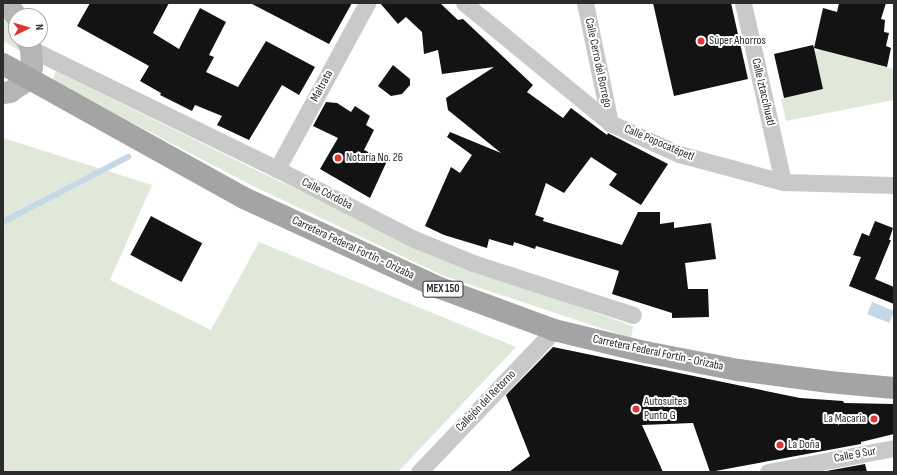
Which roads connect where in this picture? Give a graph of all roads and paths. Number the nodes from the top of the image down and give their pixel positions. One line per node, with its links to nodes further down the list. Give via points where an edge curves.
1 (367, 3): 11 (street, Maltrata)
2 (464, 3): 10 (street, Calle Popocatépetl)
3 (585, 3): 10 (street, Calle Cerro del Borrego)
4 (743, 3): 12 (street, Calle Iztaccíhuatl)
5 (29, 48): 8 (main road, via 32,67)
6 (35, 48): 11 (street, Calle Córdoba)
7 (3, 64): 8 (main road, Carretera Federal Fortín - Orizaba / MEX 150)
8 (29, 79): 9 (main road); 15 (main road, Carretera Federal Fortín - Orizaba / MEX 150, via 244,198 440,288)
9 (3, 94)
10 (610, 123): 12 (street, Calle Popocatépetl, via 679,154)
11 (277, 169): 14 (street, Calle Córdoba, via 414,239 453,255)
12 (782, 182): 13 (street, Calle Popocatépetl)
13 (894, 185)
14 (633, 315)
15 (554, 330): 16 (main road, Carretera Federal Fortín - Orizaba / MEX 150, via 645,352 738,370); 18 (street, Callejón del Retorno)
16 (894, 388)
17 (894, 448): 19 (street, Calle 9 Sur)
18 (418, 472)
19 (768, 472)

